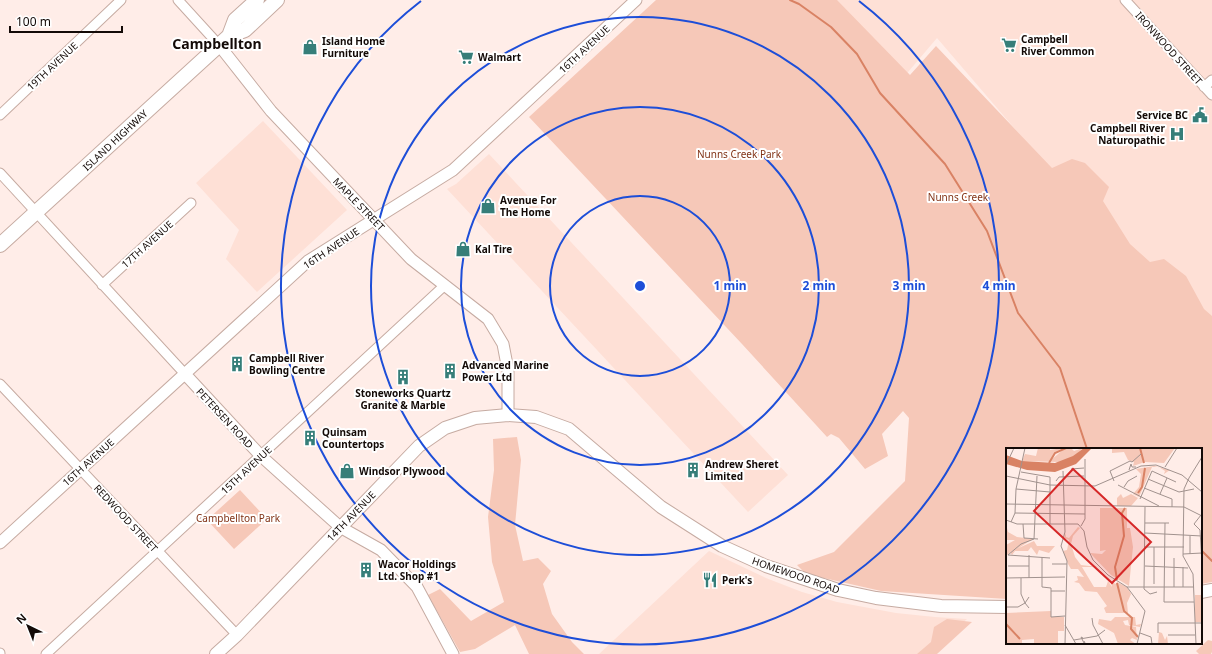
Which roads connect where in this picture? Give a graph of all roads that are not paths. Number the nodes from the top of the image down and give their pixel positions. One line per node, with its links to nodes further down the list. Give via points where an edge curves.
1 (121, 0): 11 (street, 19TH AVENUE)
2 (178, 0): 7 (street, MAPLE STREET)
3 (257, 0): 7 (main road, ISLAND HIGHWAY, via 235,20)
4 (277, 0): 7 (main road, ISLAND HIGHWAY, via 245,30)
5 (636, 0): 15 (street, 16TH AVENUE, via 453,170)
6 (1125, 0): 9 (street, IRONWOOD STREET)
7 (224, 40): 14 (main road, ISLAND HIGHWAY); 15 (street, MAPLE STREET, via 272,111)
8 (1212, 80): 9 (street)
9 (1204, 87): 10 (street, IRONWOOD STREET)
10 (1212, 95)
11 (0, 115)
12 (0, 172): 14 (street, PETERSEN ROAD)
13 (191, 203): 17 (street, 17TH AVENUE)
14 (36, 213): 16 (main road, ISLAND HIGHWAY); 17 (street, PETERSEN ROAD)
15 (374, 220): 18 (street, MAPLE STREET, via 411,259); 19 (street, 16TH AVENUE, via 308,261)
16 (0, 245)
17 (102, 285): 19 (street, PETERSEN ROAD)
18 (445, 285): 21 (street, MAPLE STREET, via 488,319 503,344 508,370); 22 (street, 15TH AVENUE)
19 (185, 374): 22 (street, PETERSEN ROAD); 23 (street, 16TH AVENUE)
20 (0, 384): 23 (street, REDWOOD STREET)
21 (508, 415): 24 (main road, 14TH AVENUE, via 472,419 445,428 419,446); 29 (main road, HOMEWOOD ROAD, via 536,417 570,429 661,507 722,546 766,566 838,590 876,598 941,606)
22 (261, 456): 24 (street, PETERSEN ROAD); 26 (street, 15TH AVENUE)
23 (80, 469): 25 (street, 16TH AVENUE); 26 (street, REDWOOD STREET)
24 (340, 527): 30 (main road, 14TH AVENUE); 33 (street, PETERSEN ROAD, via 381,550 417,587)
25 (0, 543)
26 (157, 551): 30 (street, REDWOOD STREET); 31 (street, 15TH AVENUE)
27 (1212, 590): 28 (main road)
28 (1202, 592)
29 (1006, 607)
30 (237, 635): 32 (main road, 14TH AVENUE)
31 (46, 654)
32 (216, 654)
33 (453, 654)

